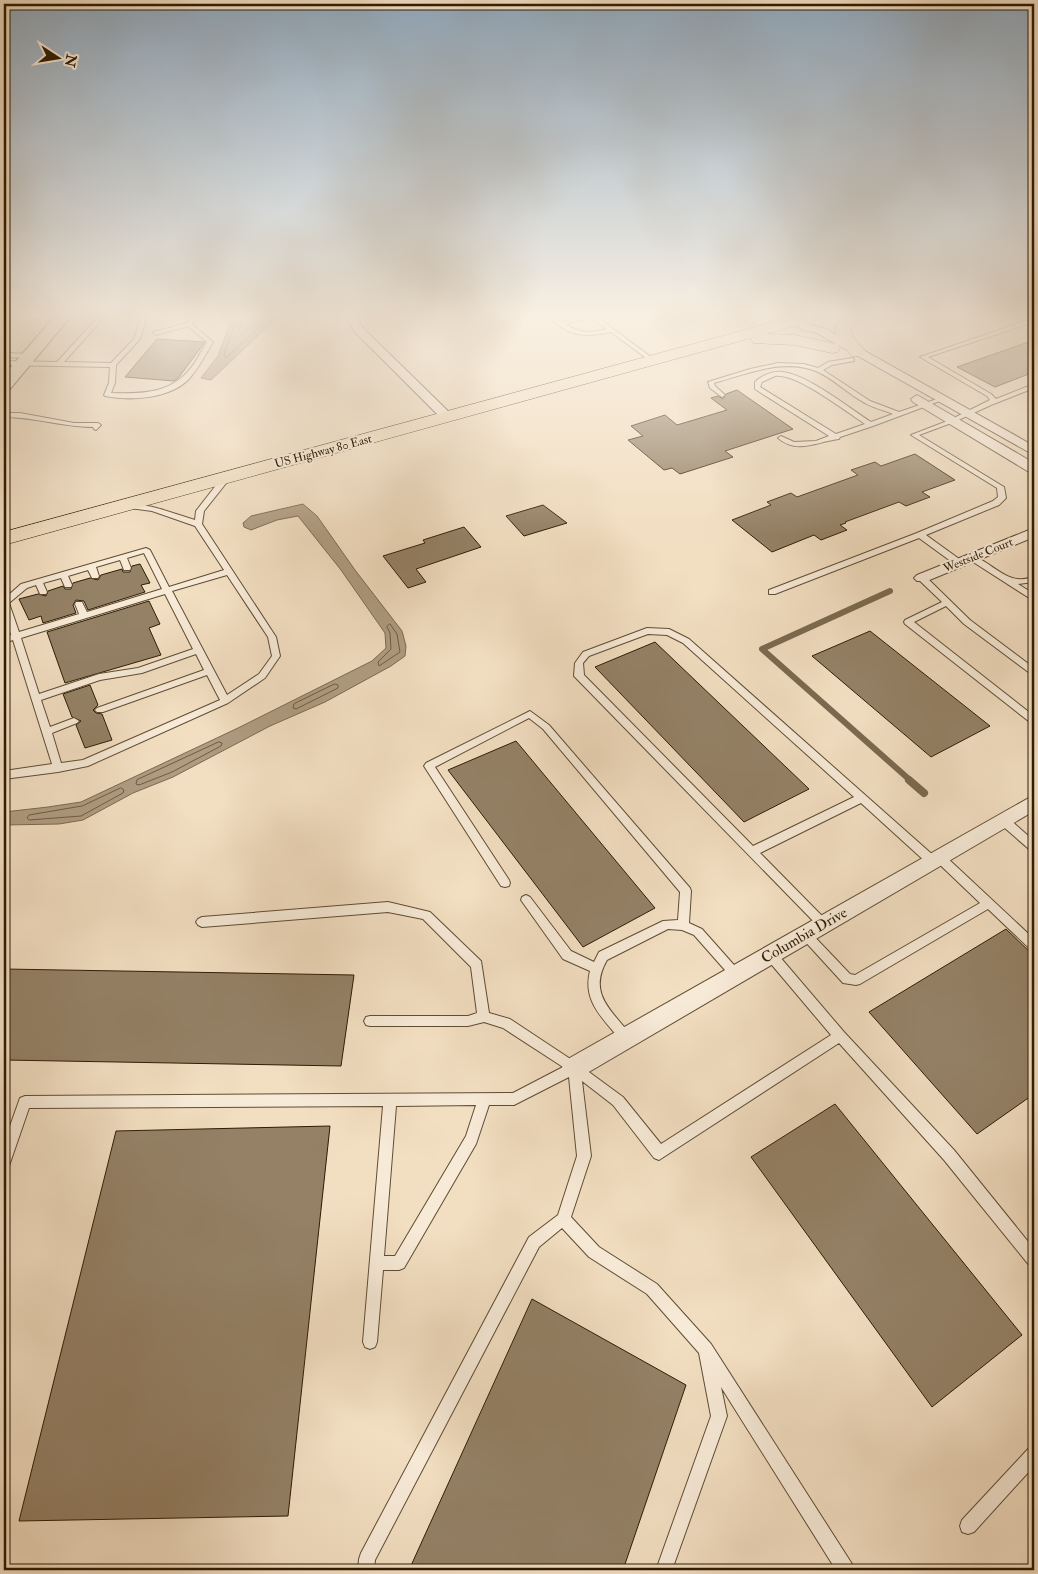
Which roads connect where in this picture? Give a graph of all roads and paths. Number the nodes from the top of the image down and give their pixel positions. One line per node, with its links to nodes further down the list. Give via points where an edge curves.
1 (110, 388): 2 (lane, via 107,395 140,396)
2 (170, 388)
3 (419, 388): 20 (street)
4 (548, 388): 20 (main road, US Highway 80 East)
5 (714, 388): 13 (lane)
6 (758, 388): 25 (lane)
7 (812, 388): 22 (lane)
8 (847, 388): 17 (lane, via 868,402)
9 (903, 388): 16 (street)
10 (921, 388): 14 (street)
11 (978, 388): 15 (lane, via 989,395 994,401)
12 (1028, 388): 15 (lane)
13 (722, 395)
14 (942, 399): 16 (lane); 18 (street)
15 (992, 403): 18 (lane)
16 (926, 404): 17 (lane); 21 (street)
17 (897, 413): 22 (lane)
18 (968, 414): 21 (lane); 26 (street)
19 (4, 415): 23 (lane, via 20,414 74,425 98,425)
20 (447, 416): 28 (main road, US Highway 80 East)
21 (952, 421): 27 (street); 34 (lane, via 914,435 1000,488 1002,498)
22 (871, 425): 25 (lane)
23 (96, 428)
24 (781, 438): 25 (lane, via 802,445)
25 (836, 438)
26 (1034, 451)
27 (1034, 469)
28 (227, 477): 29 (main road, US Highway 80 East); 31 (lane, via 200,511)
29 (130, 506): 30 (main road); 31 (lane, via 153,509); 32 (main road, US Highway 80 East)
30 (4, 520)
31 (198, 524): 41 (lane)
32 (40, 529): 35 (main road, US Highway 80 East); 36 (main road)
33 (1034, 532): 38 (street, Westside Court)
34 (920, 535): 38 (lane); 51 (lane)
35 (4, 539)
36 (4, 548)
37 (123, 557): 39 (lane); 40 (lane); 49 (lane, via 146,550)
38 (966, 560): 44 (street, Westside Court); 45 (lane)
39 (91, 566): 42 (lane); 43 (lane)
40 (127, 568)
41 (230, 571): 49 (lane); 64 (lane, via 272,637 276,656 262,676)
42 (64, 574): 47 (lane); 48 (lane)
43 (96, 576)
44 (922, 578): 53 (lane)
45 (1003, 578): 46 (lane, via 1018,582); 52 (lane)
46 (1034, 579)
47 (39, 582): 50 (lane); 58 (lane, via 24,586 4,602)
48 (68, 584)
49 (167, 589): 56 (lane, via 108,604); 60 (lane)
50 (43, 592)
51 (772, 592)
52 (1034, 598)
53 (948, 602): 62 (lane, via 967,622); 67 (lane, via 908,622)
54 (79, 604): 56 (lane)
55 (52, 613): 57 (lane)
56 (84, 615): 57 (lane)
57 (56, 624): 58 (lane)
58 (16, 636): 59 (lane); 63 (lane)
59 (4, 640)
60 (198, 650): 61 (lane); 63 (lane, via 139,671 100,676)
61 (210, 671): 64 (lane); 65 (lane)
62 (1034, 672)
63 (36, 698): 68 (lane)
64 (225, 701): 69 (lane, via 85,763)
65 (100, 710)
66 (74, 721): 68 (lane)
67 (1034, 721)
68 (46, 732): 69 (lane)
69 (58, 768): 70 (lane)
70 (4, 775)
71 (862, 798): 75 (lane); 75 (lane, via 686,641 669,632 647,631 586,654 579,663 579,676); 76 (lane)
72 (1034, 802): 73 (street, Columbia Drive)
73 (1003, 820): 74 (lane); 76 (street, Columbia Drive)
74 (1034, 847)
75 (752, 852): 82 (lane)
76 (935, 859): 79 (lane); 82 (street, Columbia Drive)
77 (505, 883): 81 (lane, via 429,766 530,714 546,727 686,891)
78 (526, 900): 85 (lane, via 567,955)
79 (988, 903): 82 (lane, via 856,980 847,979); 83 (lane)
80 (202, 922): 87 (lane, via 388,907 426,915 477,965)
81 (683, 925): 85 (lane, via 667,924 603,956); 86 (lane, via 698,932)
82 (814, 929): 84 (street, Columbia Drive)
83 (1034, 946)
84 (770, 954): 86 (street, Columbia Drive); 89 (lane)
85 (596, 968): 90 (lane, via 592,980 596,1002)
86 (736, 974): 90 (street, Columbia Drive)
87 (484, 1017): 88 (lane, via 468,1021); 91 (lane, via 506,1023)
88 (370, 1021)
89 (840, 1036): 91 (lane, via 660,1152 618,1101); 96 (lane, via 949,1155)
90 (626, 1038): 91 (street, Columbia Drive)
91 (574, 1068): 93 (lane, via 514,1099); 95 (lane, via 584,1156)
92 (390, 1099): 93 (lane); 94 (lane, via 25,1102); 97 (lane)
93 (485, 1099): 97 (lane, via 471,1139 399,1263)
94 (4, 1162)
95 (564, 1219): 99 (lane, via 594,1252 652,1289); 102 (lane, via 534,1242 367,1559)
96 (1034, 1260)
97 (376, 1263): 98 (lane)
98 (370, 1342)
99 (706, 1349): 103 (lane, via 719,1416); 104 (lane)
100 (1034, 1455): 101 (lane)
101 (968, 1526)
102 (366, 1570)
103 (664, 1570)
104 (846, 1570)

